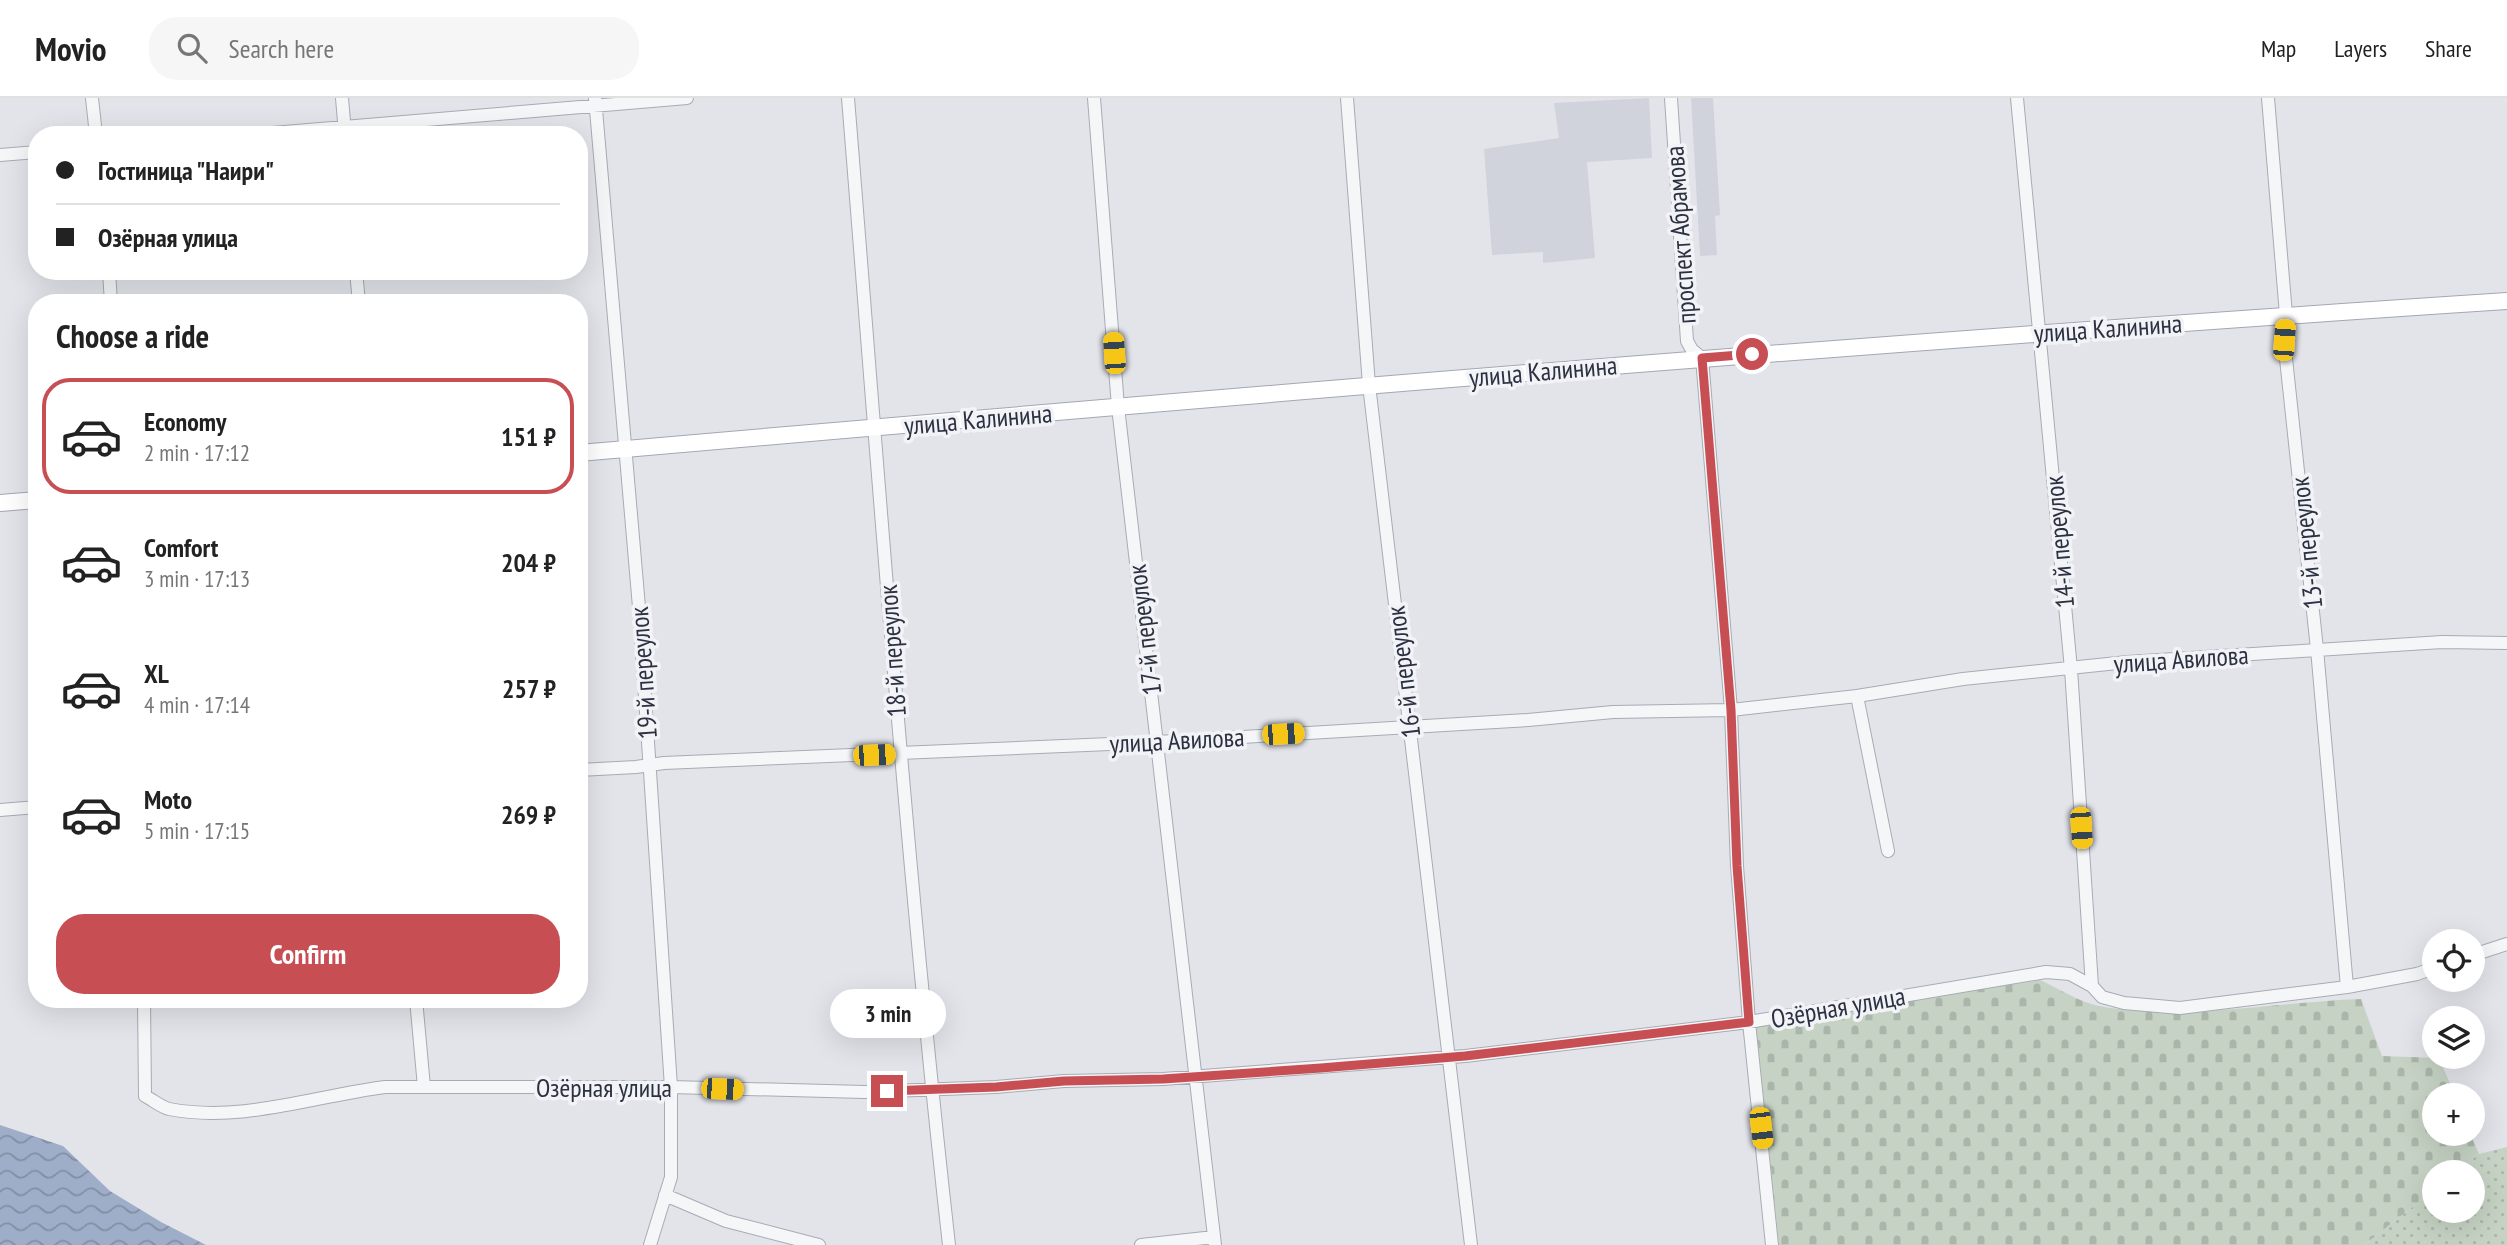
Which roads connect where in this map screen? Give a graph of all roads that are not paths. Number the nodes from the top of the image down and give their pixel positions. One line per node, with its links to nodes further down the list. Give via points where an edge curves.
1 (92, 98): 11 (street)
2 (342, 98): 12 (street)
3 (687, 98): 10 (street)
4 (848, 98): 22 (street, 18-й переулок)
5 (1094, 98): 21 (street, 17-й переулок)
6 (1347, 98): 20 (street, 16-й переулок)
7 (1671, 98): 19 (street, проспект Абрамова, via 1687,341)
8 (2017, 98): 18 (street, 14-й переулок)
9 (2268, 98): 17 (street, 13-й переулок)
10 (596, 102): 13 (street); 23 (street, 19-й переулок)
11 (95, 126)
12 (345, 126)
13 (388, 126)
14 (28, 153): 15 (street)
15 (0, 155)
16 (2507, 301): 17 (main road, улица Калинина)
17 (2286, 315): 18 (main road, улица Калинина); 28 (street, 13-й переулок, via 2284,340)
18 (2039, 333): 19 (main road, улица Калинина); 29 (street, 14-й переулок)
19 (1702, 358): 20 (main road, улица Калинина); 31 (street, проспект Абрамова)
20 (1369, 385): 21 (main road, улица Калинина); 32 (street, 16-й переулок)
21 (1118, 408): 22 (main road, улица Калинина); 33 (street, 17-й переулок)
22 (875, 428): 23 (main road, улица Калинина); 34 (street, 18-й переулок)
23 (625, 449): 24 (main road, улица Калинина); 35 (street, 19-й переулок)
24 (588, 452)
25 (28, 501): 26 (main road)
26 (0, 503)
27 (2507, 643): 28 (street, улица Авилова)
28 (2318, 649): 29 (street, улица Авилова); 44 (street, 13-й переулок)
29 (2071, 669): 30 (street, улица Авилова, via 1963,678); 43 (street, 14-й переулок)
30 (1857, 696): 31 (street, улица Авилова); 39 (street)
31 (1731, 710): 32 (street, улица Авилова, via 1613,712); 47 (street, проспект Абрамова)
32 (1410, 727): 33 (street, улица Авилова); 48 (street, 16-й переулок)
33 (1157, 742): 34 (street, улица Авилова); 49 (street, 17-й переулок)
34 (900, 754): 35 (street, улица Авилова); 52 (street, 18-й переулок)
35 (649, 765): 36 (street, улица Авилова); 51 (street, 19-й переулок)
36 (588, 769)
37 (28, 808): 38 (street)
38 (0, 810)
39 (1888, 852)
40 (2507, 944): 41 (street)
41 (2485, 951)
42 (2422, 971): 44 (street, Озёрная улица)
43 (2092, 986): 44 (street, Озёрная улица, via 2102,997 2124,1003 2179,1008); 47 (street, Озёрная улица, via 2070,974 2046,972)
44 (2347, 987)
45 (144, 1008): 50 (street, Озёрная улица, via 145,1096 166,1108 261,1110 347,1092)
46 (417, 1008): 50 (street)
47 (1749, 1022): 48 (street, Озёрная улица); 60 (street, проспект Абрамова)
48 (1449, 1058): 49 (street, Озёрная улица); 59 (street, 16-й переулок)
49 (1195, 1077): 52 (street, Озёрная улица); 54 (street, 17-й переулок)
50 (424, 1087): 51 (street, Озёрная улица)
51 (671, 1087): 52 (street, Озёрная улица, via 798,1092); 53 (street, 19-й переулок, via 671,1177)
52 (931, 1089): 57 (street, 18-й переулок)
53 (665, 1195): 55 (street, 19-й переулок); 56 (street, via 726,1221)
54 (1214, 1241): 58 (street)
55 (650, 1245)
56 (819, 1245)
57 (949, 1245)
58 (1141, 1245)
59 (1471, 1245)
60 (1772, 1245)

